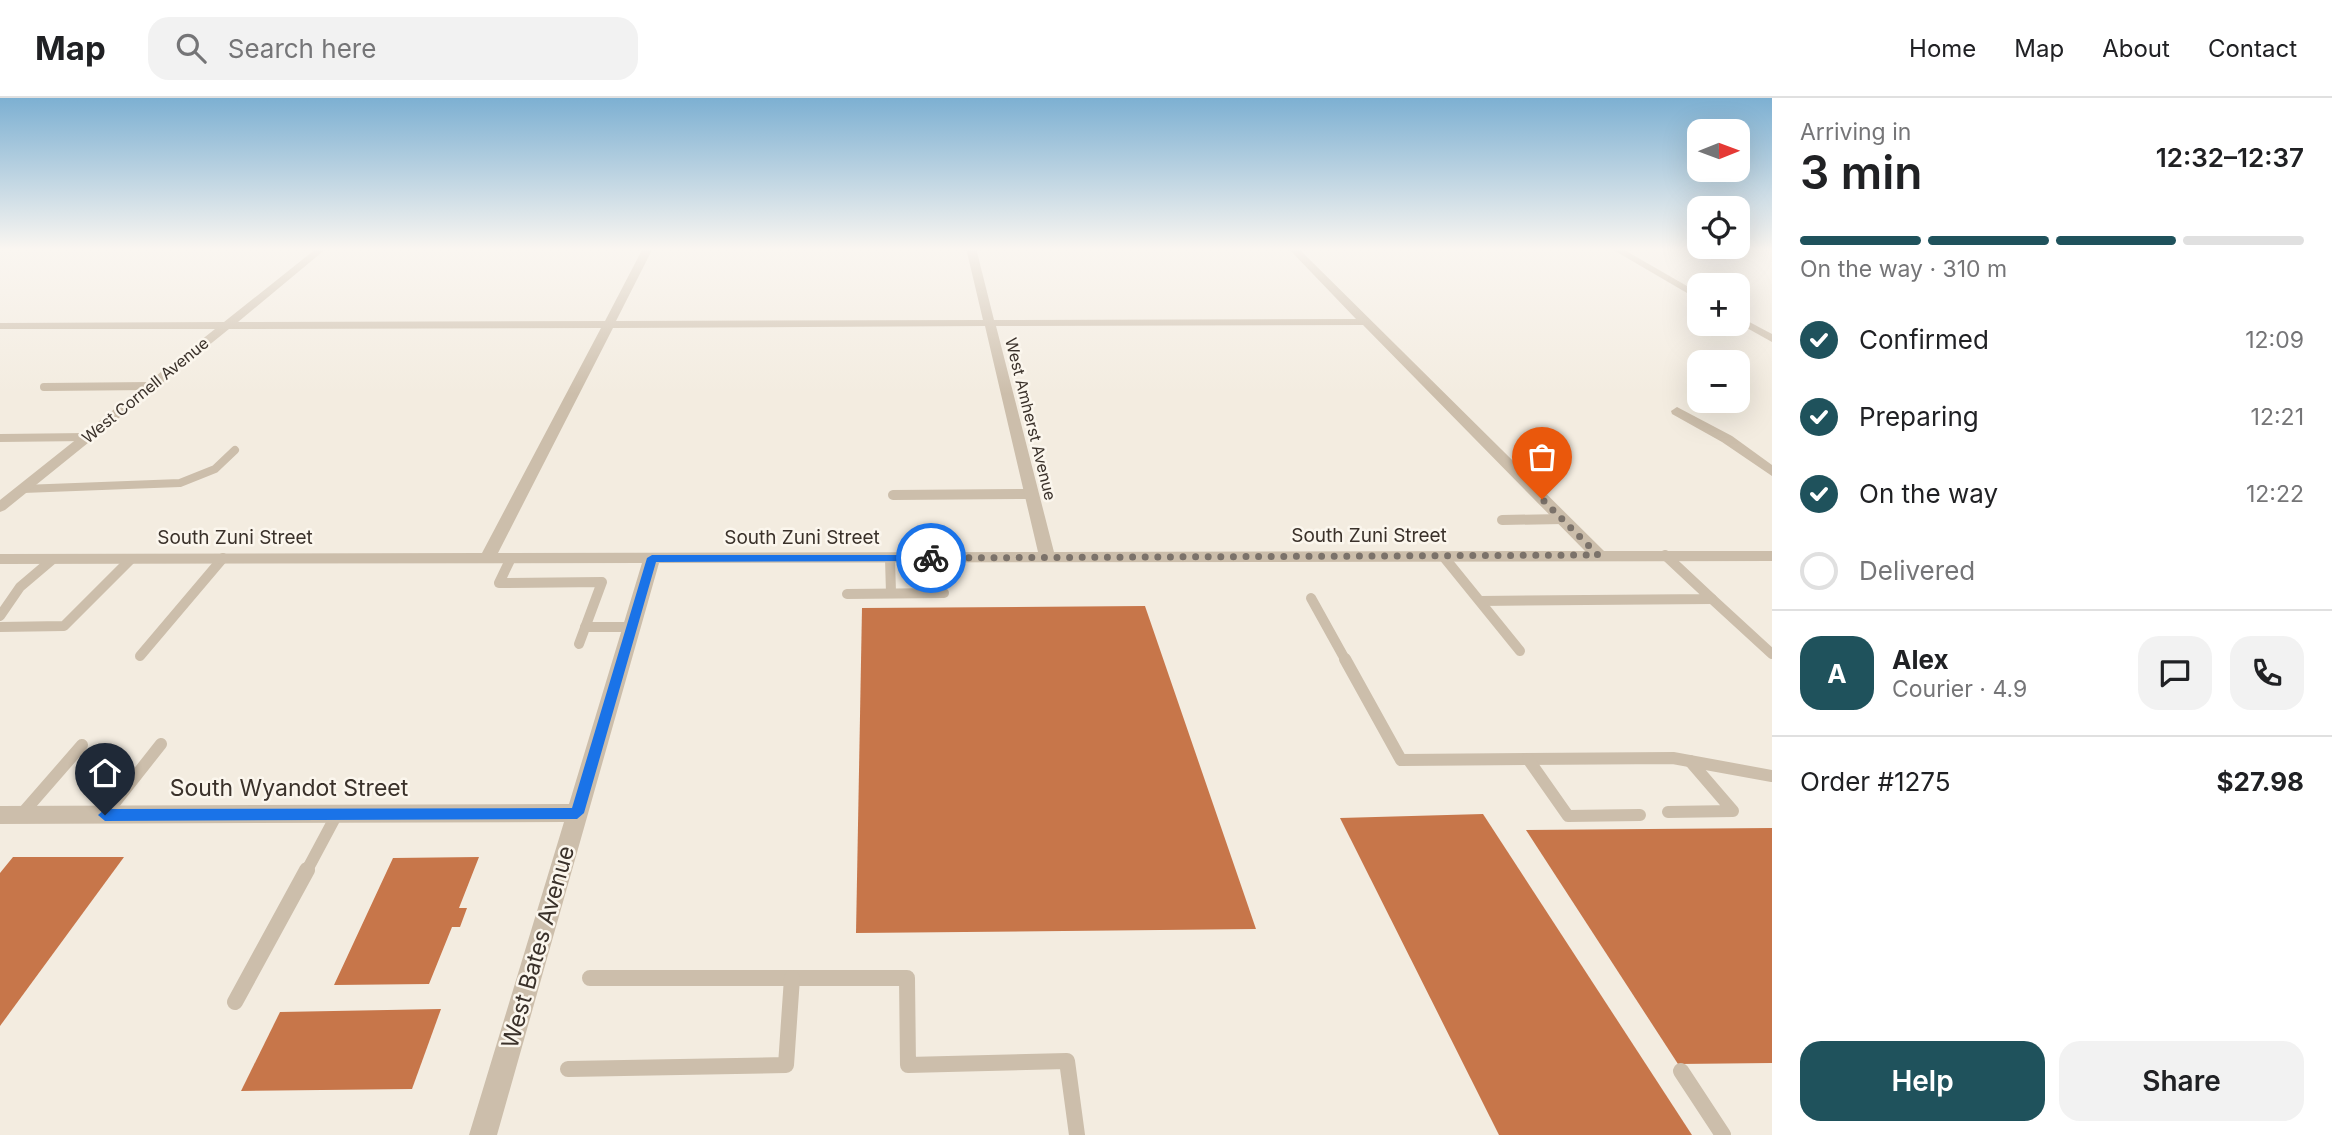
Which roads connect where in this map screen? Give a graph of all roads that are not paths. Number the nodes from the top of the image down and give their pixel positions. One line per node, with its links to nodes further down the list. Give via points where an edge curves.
1 (262, 296): 9 (street, West Cornell Avenue)
2 (624, 296): 7 (street)
3 (983, 296): 6 (street, West Amherst Avenue)
4 (1340, 296): 5 (street)
5 (1365, 322): 6 (street); 23 (street)
6 (990, 323): 7 (street); 20 (street, West Amherst Avenue)
7 (611, 324): 9 (street); 31 (street)
8 (0, 326): 9 (street)
9 (225, 326): 12 (street, West Cornell Avenue)
10 (1750, 326): 11 (street)
11 (1772, 339)
12 (150, 386): 13 (lane); 15 (street, West Cornell Avenue)
13 (44, 387)
14 (1677, 411): 18 (street)
15 (86, 437): 16 (lane); 19 (street, West Cornell Avenue)
16 (0, 438)
17 (235, 450): 19 (lane, via 200,477 180,483)
18 (1772, 472)
19 (23, 489): 22 (street, West Cornell Avenue)
20 (1031, 494): 21 (lane); 29 (street, West Amherst Avenue)
21 (893, 495)
22 (0, 507)
23 (1562, 519): 24 (lane); 25 (street)
24 (1502, 520)
25 (1598, 555): 26 (street, South Zuni Street); 27 (street, South Zuni Street)
26 (1665, 555): 28 (street, South Zuni Street); 42 (lane)
27 (1443, 556): 29 (street, South Zuni Street); 43 (lane)
28 (1772, 556)
29 (1046, 557): 34 (street, South Zuni Street)
30 (223, 558): 31 (street, South Zuni Street); 37 (street, South Zuni Street); 51 (lane)
31 (488, 558): 32 (street, South Zuni Street)
32 (511, 558): 33 (street, South Zuni Street); 46 (lane, via 499,583 602,582)
33 (652, 558): 34 (street, South Zuni Street); 47 (street, West Bates Avenue)
34 (890, 558): 38 (lane)
35 (0, 559): 36 (street, South Zuni Street)
36 (52, 559): 37 (street, South Zuni Street); 44 (lane, via 20,587)
37 (131, 559): 45 (lane, via 64,626)
38 (891, 593): 39 (lane); 40 (lane)
39 (944, 593)
40 (847, 594)
41 (1311, 598): 54 (lane, via 1401,760)
42 (1712, 599): 43 (lane); 50 (lane)
43 (1480, 601): 49 (lane)
44 (0, 616)
45 (0, 627)
46 (585, 627): 47 (lane); 48 (lane)
47 (632, 627): 58 (street, West Bates Avenue)
48 (579, 644)
49 (1520, 651)
50 (1772, 654)
51 (140, 656)
52 (161, 744): 60 (lane)
53 (82, 745): 62 (lane)
54 (1528, 759): 55 (lane); 61 (lane, via 1568,816)
55 (1690, 761): 56 (lane); 57 (lane, via 1733,811)
56 (1772, 776)
57 (1668, 812)
58 (577, 813): 59 (street, South Wyandot Street); 68 (street, West Bates Avenue)
59 (337, 814): 60 (street, South Wyandot Street); 65 (lane)
60 (105, 815): 62 (street, South Wyandot Street)
61 (1640, 815)
62 (8, 818)
63 (590, 978): 64 (lane)
64 (792, 978): 66 (lane, via 786,1065); 69 (lane, via 907,978 908,1065 1067,1061)
65 (234, 1002)
66 (568, 1069)
67 (1681, 1071): 70 (lane)
68 (483, 1135)
69 (1077, 1135)
70 (1723, 1135)

